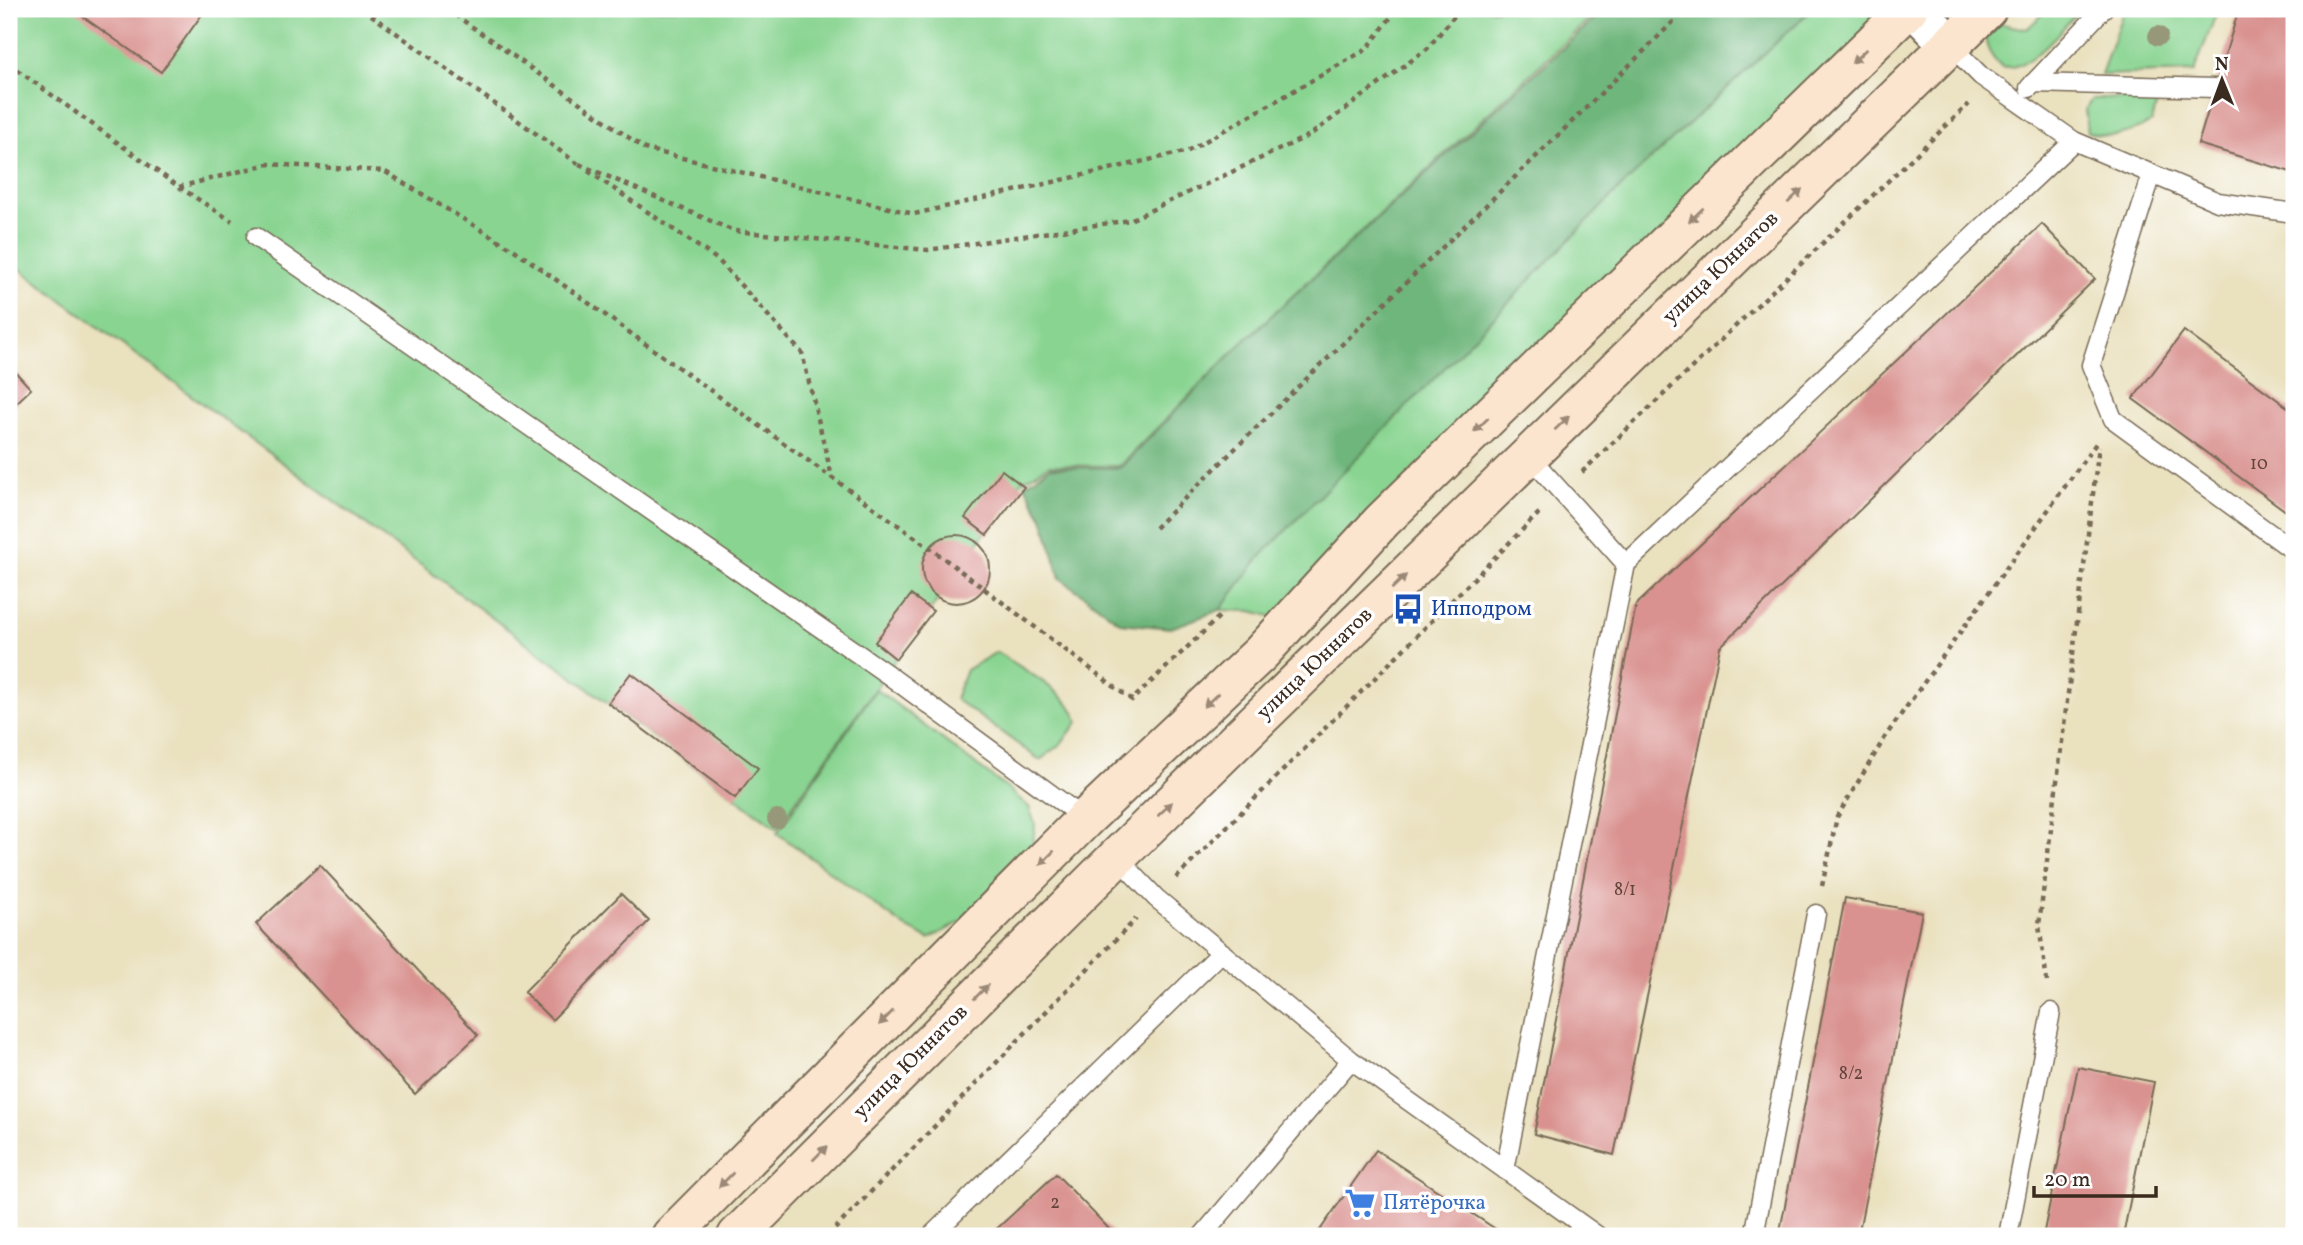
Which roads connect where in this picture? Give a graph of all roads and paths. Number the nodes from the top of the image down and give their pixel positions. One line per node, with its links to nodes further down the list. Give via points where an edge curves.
1 (363, 9): 16 (path)
2 (447, 9): 3 (path, via 645,149 914,214 1188,151 1367,49)
3 (1397, 9)
4 (1460, 9): 16 (path, via 1427,49 1310,135 1130,220 928,250 734,231)
5 (1686, 9): 23 (path)
6 (1908, 9): 27 (main road, one-way to 27, via 1382,521 1261,653)
7 (1915, 9): 10 (street)
8 (1987, 9): 10 (main road, улица Юннатов)
9 (2103, 9): 12 (lane)
10 (1950, 45): 14 (lane, via 1981,76); 21 (main road, улица Юннатов, one-way to 10)
11 (9, 64): 18 (path)
12 (2033, 83): 13 (lane); 14 (lane)
13 (2215, 88)
14 (2017, 101): 15 (lane)
15 (2074, 141): 17 (lane); 25 (lane)
16 (579, 164): 22 (path, via 718,260 802,353)
17 (2152, 174): 19 (lane, via 2218,202); 24 (lane, via 2091,365 2113,419)
18 (179, 187): 20 (path); 22 (path, via 268,164 384,171 516,251)
19 (2294, 213)
20 (256, 237): 27 (lane, via 887,674)
21 (1528, 456): 25 (lane); 28 (main road, улица Юннатов, one-way to 21)
22 (832, 477): 26 (path, via 1132,700)
23 (1155, 528)
24 (2294, 551)
25 (1626, 564): 34 (lane)
26 (1221, 615)
27 (1085, 819): 35 (main road, one-way to 35)
28 (1117, 857): 29 (lane); 36 (main road, улица Юннатов, one-way to 28)
29 (1156, 898): 31 (lane); 37 (path)
30 (1816, 914): 32 (path, via 1837,817 1887,734 2100,438 2039,926); 41 (lane)
31 (1222, 952): 33 (lane); 38 (lane)
32 (2051, 1012): 42 (lane)
33 (1351, 1060): 34 (lane); 39 (lane)
34 (1505, 1170): 40 (lane)
35 (671, 1236)
36 (737, 1236)
37 (828, 1236)
38 (932, 1236)
39 (1202, 1236)
40 (1598, 1236)
41 (1754, 1236)
42 (2008, 1236)

